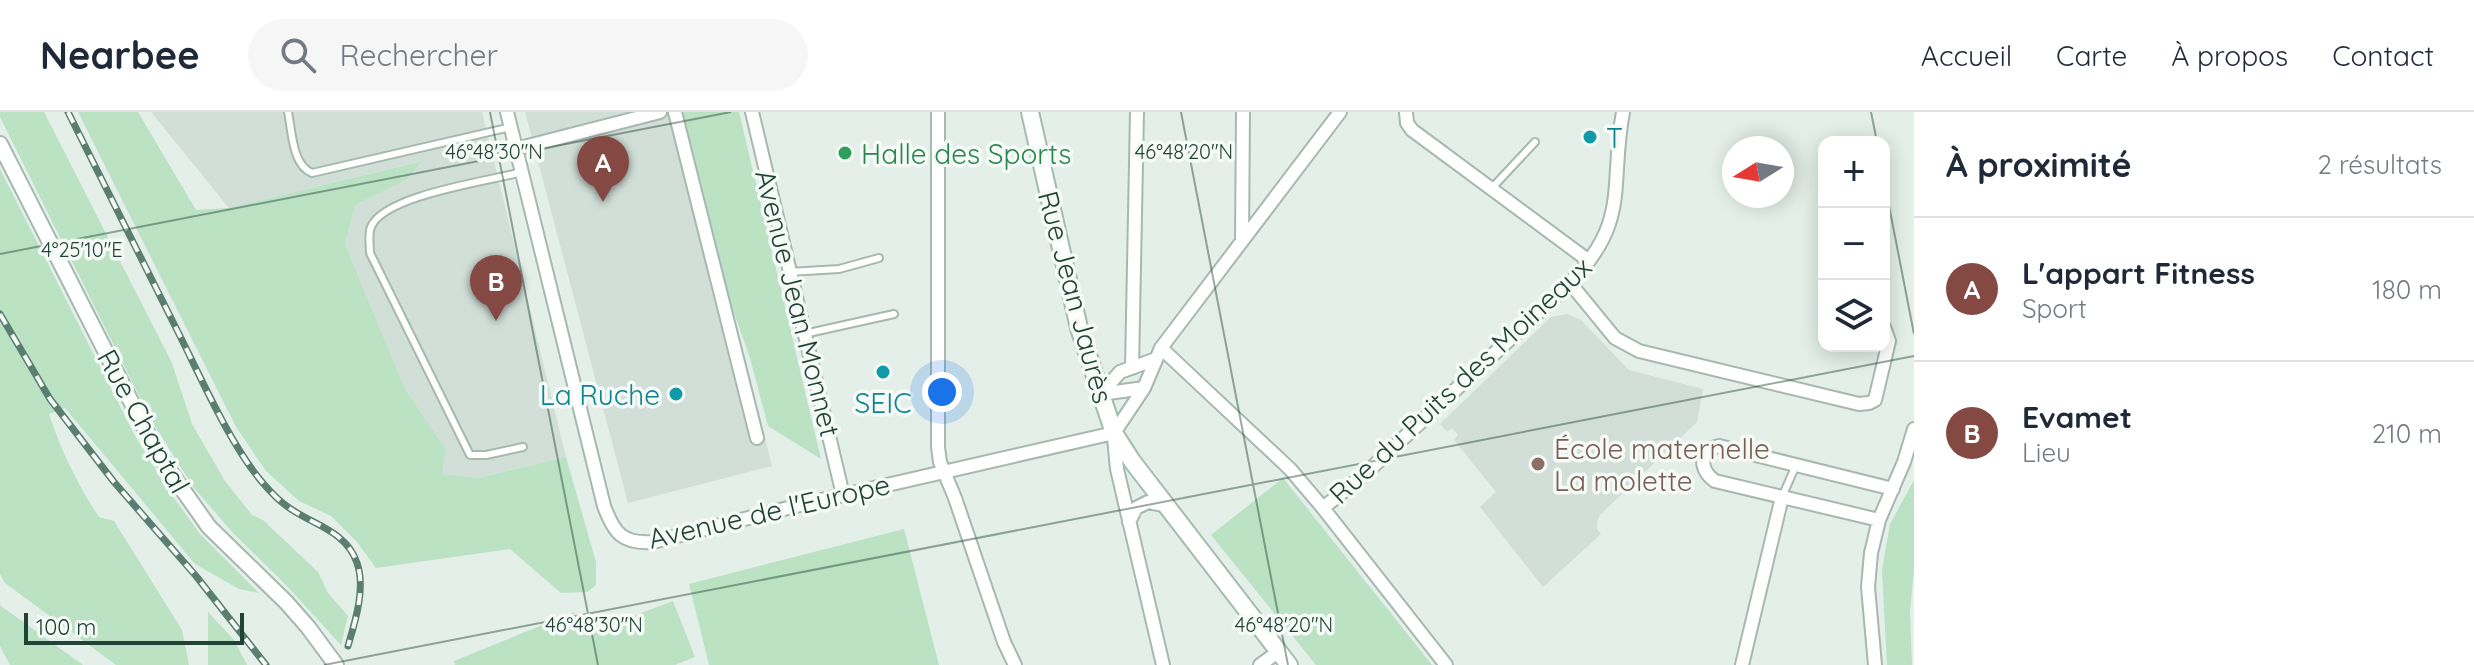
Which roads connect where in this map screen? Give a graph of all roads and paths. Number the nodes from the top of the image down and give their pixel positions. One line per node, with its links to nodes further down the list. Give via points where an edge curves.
1 (288, 112): 13 (lane, via 298,157 312,173)
2 (507, 112): 13 (street, Avenue de l'Europe)
3 (660, 112): 16 (street)
4 (675, 112): 34 (street)
5 (752, 112): 22 (street, Avenue Jean Monnet)
6 (938, 112): 37 (street, via 938,447)
7 (1030, 112): 28 (main road, Rue Jean Jaurès)
8 (1137, 112): 29 (street)
9 (1243, 112): 19 (street)
10 (1340, 112): 19 (street)
11 (1406, 112): 18 (street, via 1412,130)
12 (1623, 112): 21 (street, Rue du Puits des Moineaux, via 1617,197 1605,237)
13 (511, 127): 16 (street, Avenue de l'Europe)
14 (1535, 142): 18 (lane)
15 (0, 144): 46 (street, Rue Chaptal, via 168,469 209,527 286,602)
16 (516, 149): 17 (street, Avenue de l'Europe)
17 (522, 172): 35 (lane, via 422,195 387,209 371,228 370,253 470,455); 39 (street, Avenue de l'Europe, via 604,506 622,537 653,542)
18 (1491, 189): 21 (street)
19 (1242, 240): 27 (street)
20 (879, 258): 22 (lane, via 839,269)
21 (1589, 261): 23 (street, Rue du Puits des Moineaux)
22 (789, 272): 25 (street, Avenue Jean Monnet)
23 (1570, 283): 26 (street, via 1615,338 1639,351 1859,404 1875,400); 42 (street, Rue du Puits des Moineaux)
24 (894, 314): 25 (lane)
25 (804, 334): 39 (street, Avenue Jean Monnet)
26 (1886, 352)
27 (1159, 353): 29 (street); 30 (street); 42 (street, via 1290,469)
28 (1091, 367): 29 (street); 31 (main road, Rue Jean Jaurès)
29 (1126, 370): 31 (street)
30 (1144, 388): 31 (street); 33 (street)
31 (1101, 394): 33 (main road, Rue Jean Jaurès)
32 (1914, 429): 38 (street)
33 (1114, 433): 37 (street, Avenue de l'Europe); 41 (main road, Rue Jean Jaurès); 44 (street)
34 (757, 438)
35 (523, 447)
36 (1796, 465): 38 (street); 40 (lane); 40 (street, via 1719,446 1705,453 1703,468 1715,481)
37 (944, 471): 39 (street, Avenue de l'Europe); 47 (street)
38 (1893, 489): 43 (street)
39 (843, 495)
40 (1782, 497): 43 (street); 51 (street)
41 (1167, 506): 44 (street, via 1148,502 1136,508); 45 (main road, Rue Jean Jaurès)
42 (1323, 508): 50 (street)
43 (1879, 520): 52 (street, via 1868,587)
44 (1129, 522): 48 (street)
45 (1283, 658): 49 (street)
46 (332, 659)
47 (1015, 665)
48 (1163, 665)
49 (1260, 665)
50 (1446, 665)
51 (1744, 665)
52 (1875, 665)

